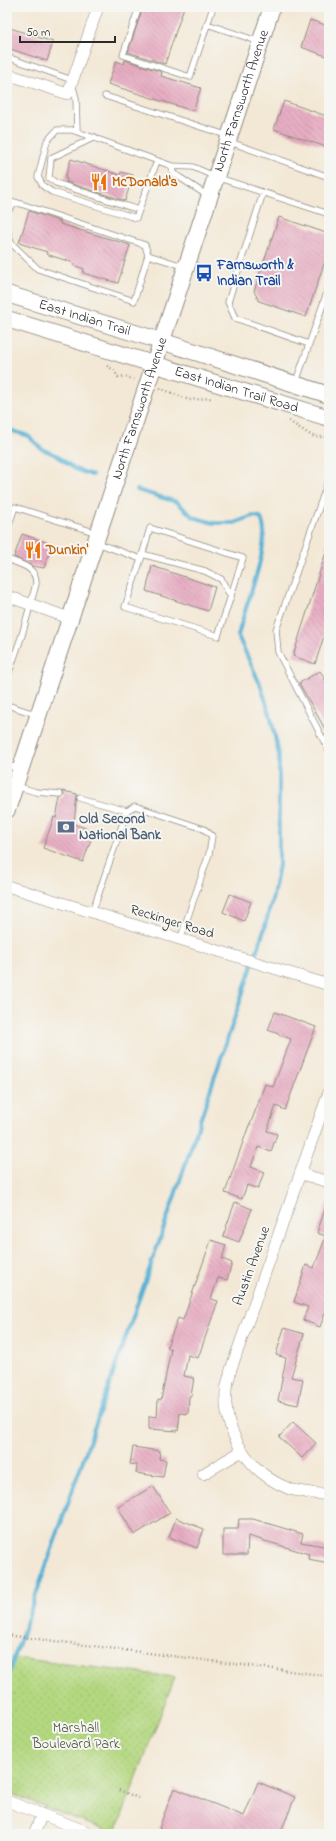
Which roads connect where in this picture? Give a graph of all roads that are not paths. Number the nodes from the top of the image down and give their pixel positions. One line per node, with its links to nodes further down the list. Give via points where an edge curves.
1 (98, 7): 9 (street)
2 (139, 7): 5 (lane, via 123,55 190,77)
3 (213, 7): 5 (lane)
4 (272, 7): 6 (main road, North Farnsworth Avenue)
5 (208, 24): 6 (lane)
6 (260, 42): 13 (main road, North Farnsworth Avenue)
7 (7, 57): 9 (lane)
8 (7, 74): 9 (street, via 68,94)
9 (72, 81): 11 (lane, via 76,98)
10 (105, 96): 13 (lane)
11 (77, 130): 12 (lane); 20 (lane, via 57,130 48,141 38,177 43,186 52,192 136,218)
12 (95, 137): 14 (lane); 20 (lane, via 51,158 49,178 56,183)
13 (228, 138): 16 (main road, North Farnsworth Avenue); 17 (lane)
14 (157, 160): 15 (lane); 20 (lane)
15 (172, 166): 16 (lane, via 193,168); 19 (lane, via 173,173)
16 (216, 177): 18 (lane); 19 (main road, North Farnsworth Avenue)
17 (329, 177)
18 (263, 193): 22 (lane); 30 (lane, via 228,302 235,318)
19 (209, 197): 25 (main road, North Farnsworth Avenue)
20 (138, 210)
21 (7, 212): 24 (lane, via 16,202 145,245)
22 (329, 214)
23 (7, 228): 24 (lane, via 11,243 38,269 134,301)
24 (148, 255): 25 (lane)
25 (186, 267): 29 (main road, North Farnsworth Avenue)
26 (329, 287): 30 (lane)
27 (7, 294): 29 (main road, East Indian Trail)
28 (7, 319): 31 (main road, East Indian Trail Road)
29 (161, 341): 31 (main road, North Farnsworth Avenue); 32 (main road, East Indian Trail Road)
30 (308, 344): 32 (lane)
31 (154, 364): 34 (main road, East Indian Trail Road); 37 (main road, North Farnsworth Avenue)
32 (295, 384): 33 (main road, East Indian Trail Road)
33 (329, 395)
34 (329, 418)
35 (329, 479): 47 (lane, via 276,630 278,652)
36 (7, 530): 37 (lane, via 15,507)
37 (96, 538): 38 (lane); 43 (main road, North Farnsworth Avenue)
38 (141, 556): 41 (lane, via 205,571 221,579); 41 (lane, via 150,528 243,558); 41 (lane, via 125,607 218,636)
39 (7, 559): 42 (lane, via 33,571 37,576)
40 (7, 596): 42 (street)
41 (231, 597)
42 (30, 604): 43 (street); 44 (lane)
43 (69, 618): 46 (main road, North Farnsworth Avenue)
44 (7, 678)
45 (7, 705): 46 (lane)
46 (38, 715): 48 (main road, North Farnsworth Avenue)
47 (329, 751)
48 (14, 767): 49 (main road, North Farnsworth Avenue)
49 (15, 785): 50 (lane, via 36,792); 52 (main road, North Farnsworth Avenue)
50 (60, 794)
51 (80, 798): 53 (lane)
52 (7, 810)
53 (127, 811): 55 (lane); 56 (lane, via 135,806 204,829 212,836 209,854)
54 (7, 886): 55 (street, Reckinger Road)
55 (92, 913): 56 (street, Reckinger Road)
56 (180, 940): 57 (street, Reckinger Road)
57 (329, 985)
58 (329, 1092): 59 (street, Austin Avenue)
59 (301, 1174): 60 (street); 61 (street, Austin Avenue, via 231,1369 226,1390 228,1420)
60 (329, 1182)
61 (242, 1451): 62 (street); 63 (street, Austin Avenue, via 261,1472 282,1485 302,1492)
62 (203, 1474)
63 (329, 1495)
64 (7, 1801): 65 (street)
65 (42, 1814): 66 (street); 67 (street)
66 (34, 1834)
67 (93, 1834)

